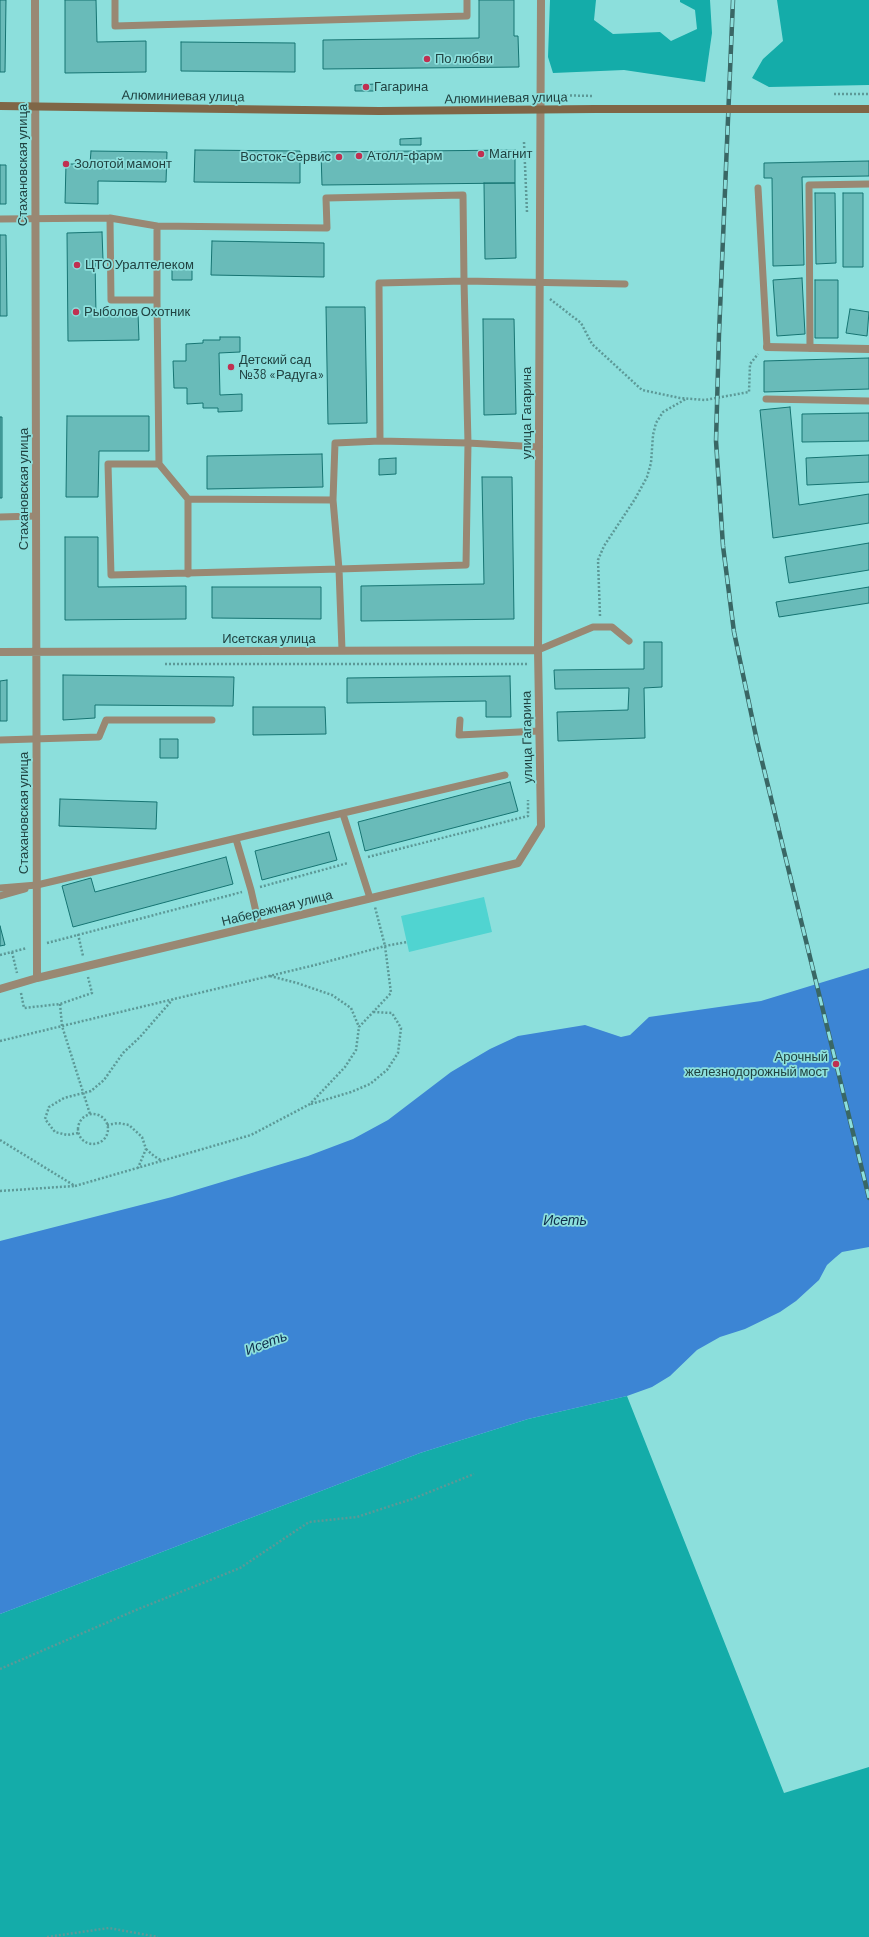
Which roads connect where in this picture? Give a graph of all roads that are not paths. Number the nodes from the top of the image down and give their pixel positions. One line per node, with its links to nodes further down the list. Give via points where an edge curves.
1 (35, 0): 6 (street, Стахановская улица)
2 (115, 0): 3 (lane, via 115,26 467,16)
3 (467, 0)
4 (541, 0): 7 (street, улица Гагарина)
5 (0, 106): 6 (main road, Алюминиевая улица)
6 (35, 106): 7 (main road, Алюминиевая улица, via 379,111); 11 (street, Стахановская улица)
7 (541, 109): 8 (main road, Алюминиевая улица, bridge); 17 (street, улица Гагарина)
8 (869, 109)
9 (869, 184): 20 (lane, via 809,185)
10 (758, 188): 19 (lane)
11 (35, 217): 12 (lane); 13 (lane); 30 (street, Стахановская улица)
12 (0, 218)
13 (110, 218): 14 (lane); 18 (lane, via 111,300)
14 (157, 226): 15 (lane, via 327,228 326,198 463,195); 18 (lane)
15 (464, 281): 17 (lane); 24 (lane, via 379,283); 25 (lane)
16 (625, 284): 17 (lane)
17 (540, 287): 26 (street, улица Гагарина)
18 (157, 300): 27 (lane)
19 (767, 347): 20 (street)
20 (810, 348): 21 (street)
21 (869, 349)
22 (766, 399): 23 (lane)
23 (869, 401)
24 (380, 441): 25 (lane); 29 (lane, via 335,443)
25 (468, 443): 26 (lane); 32 (lane, via 466,565)
26 (539, 447): 36 (street, улица Гагарина)
27 (159, 464): 28 (lane); 33 (lane, via 108,464 111,575)
28 (188, 499): 29 (lane); 33 (lane)
29 (333, 500): 32 (lane)
30 (36, 516): 31 (lane); 38 (street, Стахановская улица)
31 (0, 517)
32 (339, 569): 33 (lane); 35 (lane)
33 (188, 574)
34 (629, 641): 36 (lane, via 612,627 593,627)
35 (342, 650): 36 (street, Исетская улица); 38 (street, Исетская улица)
36 (538, 650): 41 (street, улица Гагарина)
37 (0, 652): 38 (street, Исетская улица)
38 (35, 652): 42 (street, Стахановская улица)
39 (212, 720): 42 (lane, via 106,720 99,737)
40 (460, 720): 41 (lane, via 459,735)
41 (539, 731): 46 (street, улица Гагарина)
42 (36, 739): 43 (lane); 48 (street, Стахановская улица)
43 (0, 740)
44 (505, 775): 45 (lane)
45 (343, 814): 47 (lane); 51 (lane)
46 (541, 826): 51 (street, Набережная улица, via 518,862)
47 (236, 839): 48 (lane); 52 (lane)
48 (37, 885): 49 (lane); 50 (lane); 53 (street, Стахановская улица)
49 (0, 888)
50 (0, 896)
51 (371, 898): 52 (street, Набережная улица)
52 (259, 925): 53 (street, Набережная улица)
53 (37, 978): 54 (street, Набережная улица)
54 (0, 989)

